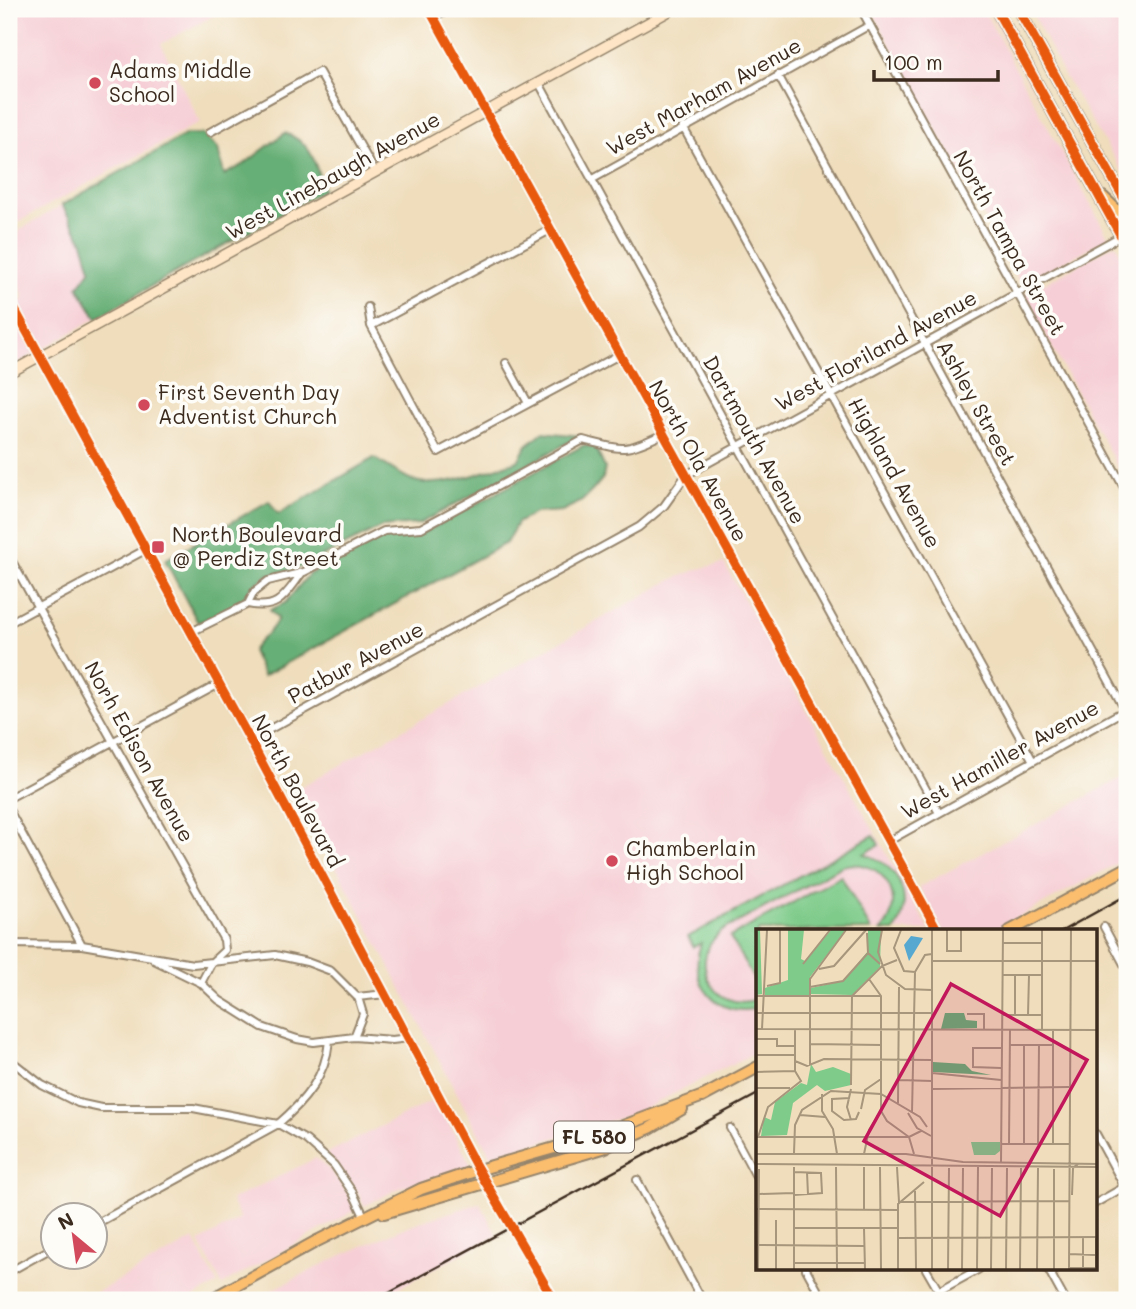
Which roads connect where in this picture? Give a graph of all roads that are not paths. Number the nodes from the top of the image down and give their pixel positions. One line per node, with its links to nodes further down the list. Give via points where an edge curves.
1 (429, 9): 7 (street, North Ola Avenue)
2 (450, 9): 7 (street)
3 (673, 9): 12 (street, West Linebaugh Avenue)
4 (861, 9): 8 (street, North Tampa Street)
5 (996, 9): 10 (main road)
6 (1018, 9): 9 (main road)
7 (434, 18): 13 (street, North Ola Avenue)
8 (870, 25): 11 (street, West Marham Avenue); 24 (street, North Tampa Street)
9 (1034, 38): 10 (main road); 19 (main road)
10 (1016, 47): 18 (main road)
11 (778, 75): 14 (street, West Marham Avenue); 28 (street, Ashley Street)
12 (539, 83): 13 (street, West Linebaugh Avenue); 17 (street, Dartmouth Avenue)
13 (485, 112): 16 (street, West Linebaugh Avenue); 21 (street, North Ola Avenue)
14 (683, 127): 17 (street, West Marham Avenue); 33 (street, Highland Avenue)
15 (210, 132): 16 (street, via 319,72)
16 (376, 172): 30 (street, West Linebaugh Avenue)
17 (593, 179): 36 (street, Dartmouth Avenue)
18 (1096, 190): 20 (main road); 22 (main road)
19 (1127, 204)
20 (1127, 220)
21 (550, 230): 27 (street); 29 (street, North Ola Avenue)
22 (1124, 237): 23 (main road); 24 (street, West Floriland Avenue)
23 (1127, 247)
24 (1017, 293): 28 (street, West Floriland Avenue); 38 (street, North Tampa Street)
25 (9, 299): 30 (street, North Boulevard)
26 (368, 307): 27 (street)
27 (370, 326): 34 (street, via 438,452)
28 (923, 345): 33 (street, West Floriland Avenue); 48 (street, Ashley Street)
29 (619, 355): 34 (street); 35 (street, North Ola Avenue)
30 (40, 356): 32 (street, West Linebaugh Avenue); 39 (street, North Boulevard)
31 (506, 363): 34 (street)
32 (9, 373)
33 (831, 395): 36 (street, West Floriland Avenue); 51 (street, Highland Avenue)
34 (528, 403)
35 (663, 434): 37 (street, North Ola Avenue); 41 (street, via 626,449 583,440 421,528 384,531)
36 (737, 447): 37 (street, West Floriland Avenue); 54 (street, Dartmouth Avenue)
37 (686, 475): 44 (street, West Floriland Avenue, via 664,506 639,527); 55 (street, North Ola Avenue)
38 (1127, 493)
39 (145, 550): 43 (street); 46 (street, North Boulevard)
40 (9, 556): 43 (street, Norh Edison Avenue)
41 (304, 572): 42 (street, via 268,581); 42 (street, via 281,600 259,607)
42 (248, 604): 46 (street)
43 (37, 608): 45 (street); 50 (street, Norh Edison Avenue)
44 (479, 616): 49 (street, Patbur Avenue)
45 (9, 623)
46 (191, 632): 47 (street, North Boulevard)
47 (219, 684): 49 (street, North Boulevard); 50 (street)
48 (1126, 710): 51 (street, West Hamiller Avenue)
49 (250, 740): 66 (street, North Boulevard)
50 (113, 742): 52 (street); 63 (street, Norh Edison Avenue, via 224,940 225,950)
51 (1033, 761): 54 (street, West Hamiller Avenue)
52 (9, 798)
53 (9, 810): 61 (street)
54 (939, 813): 55 (street, West Hamiller Avenue)
55 (889, 841): 58 (street, North Ola Avenue)
56 (1127, 868): 59 (main road)
57 (1104, 927): 64 (street)
58 (937, 929)
59 (1014, 929)
60 (9, 944): 61 (street)
61 (82, 945): 62 (street)
62 (146, 956): 63 (street, via 193,964); 65 (street)
63 (212, 962): 65 (street); 67 (street, via 275,955 307,962 331,971)
64 (1127, 971)
65 (201, 983): 70 (street, via 262,1027 297,1039)
66 (386, 994): 67 (street); 69 (street, North Boulevard)
67 (358, 997): 68 (street, via 363,1014)
68 (354, 1037): 69 (street); 70 (street)
69 (409, 1038): 77 (street, North Boulevard)
70 (329, 1041): 74 (street, via 313,1087)
71 (9, 1059): 74 (street, via 78,1103 101,1108 193,1108)
72 (756, 1068): 73 (main road, FL 580)
73 (706, 1095): 77 (main road, FL 580, via 596,1136); 80 (main road, FL 580, via 650,1128 603,1148)
74 (278, 1124): 83 (street); 84 (street, via 306,1140 334,1165)
75 (730, 1128): 78 (street)
76 (1098, 1138): 81 (street)
77 (478, 1170): 80 (street, North Boulevard); 84 (main road, FL 580, via 421,1189)
78 (756, 1176)
79 (637, 1180): 94 (street)
80 (486, 1183): 84 (main road, FL 580); 93 (street, North Boulevard)
81 (1126, 1187): 82 (street)
82 (1098, 1202)
83 (108, 1217)
84 (365, 1218): 92 (main road, FL 580)
85 (38, 1256): 90 (street)
86 (807, 1270): 95 (street)
87 (927, 1270): 91 (street)
88 (977, 1270): 91 (street)
89 (1049, 1270): 98 (street)
90 (9, 1272)
91 (939, 1291): 96 (street); 97 (street)
92 (210, 1300)
93 (554, 1300)
94 (702, 1300)
95 (823, 1300)
96 (922, 1300)
97 (944, 1300)
98 (1065, 1300)

